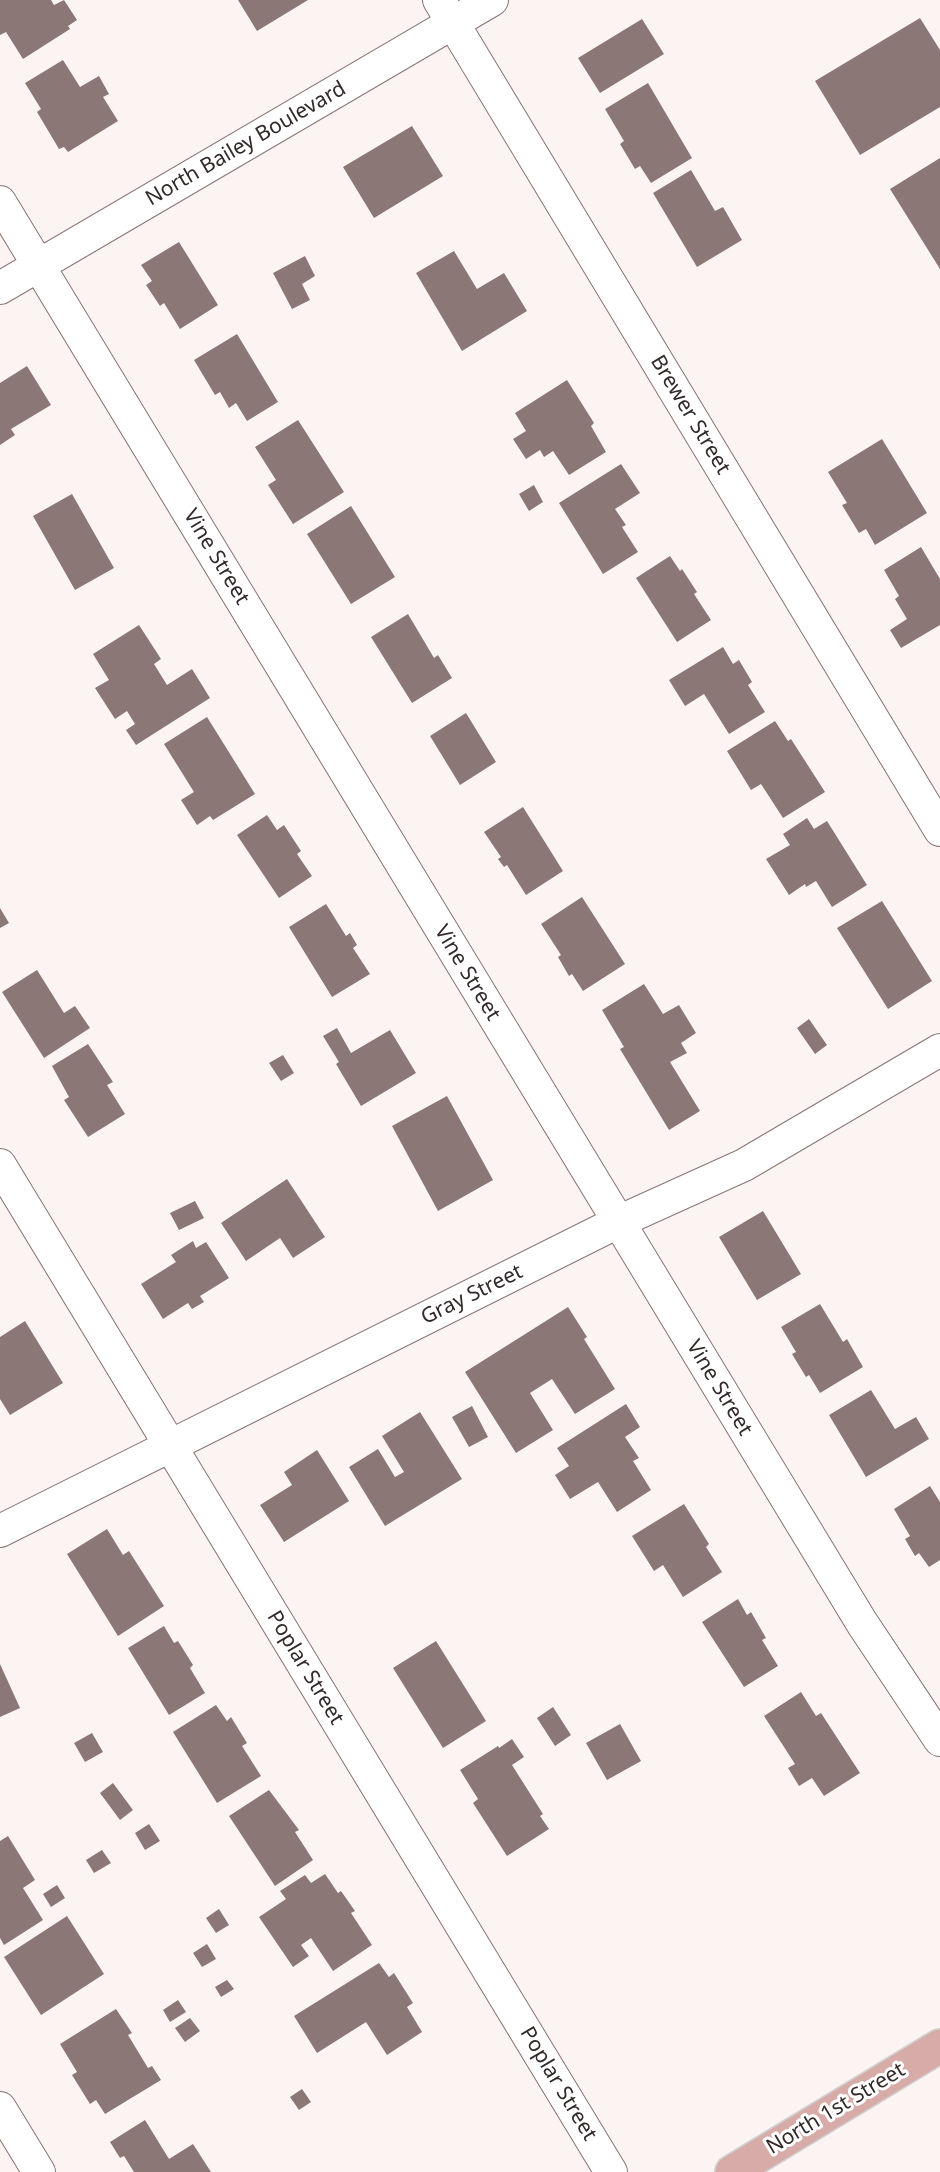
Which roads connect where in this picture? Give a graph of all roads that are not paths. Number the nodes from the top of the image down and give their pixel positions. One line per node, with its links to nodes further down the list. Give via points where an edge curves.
1 (492, 0): 2 (street, North Bailey Boulevard)
2 (446, 11): 4 (street, North Bailey Boulevard); 6 (street, Brewer Street)
3 (0, 202): 4 (street, Vine Street)
4 (39, 264): 5 (street, North Bailey Boulevard); 9 (street, Vine Street)
5 (0, 288)
6 (940, 830)
7 (940, 1050): 9 (street, Gray Street, via 744,1166)
8 (0, 1165): 10 (street, Poplar Street)
9 (618, 1222): 10 (street, Gray Street); 12 (street, Vine Street, via 862,1623)
10 (170, 1445): 11 (street, Gray Street); 16 (street, Poplar Street)
11 (0, 1531)
12 (940, 1740)
13 (940, 2046): 17 (main road, North 1st Street)
14 (0, 2108): 15 (street)
15 (39, 2172)
16 (611, 2172)
17 (732, 2172)

